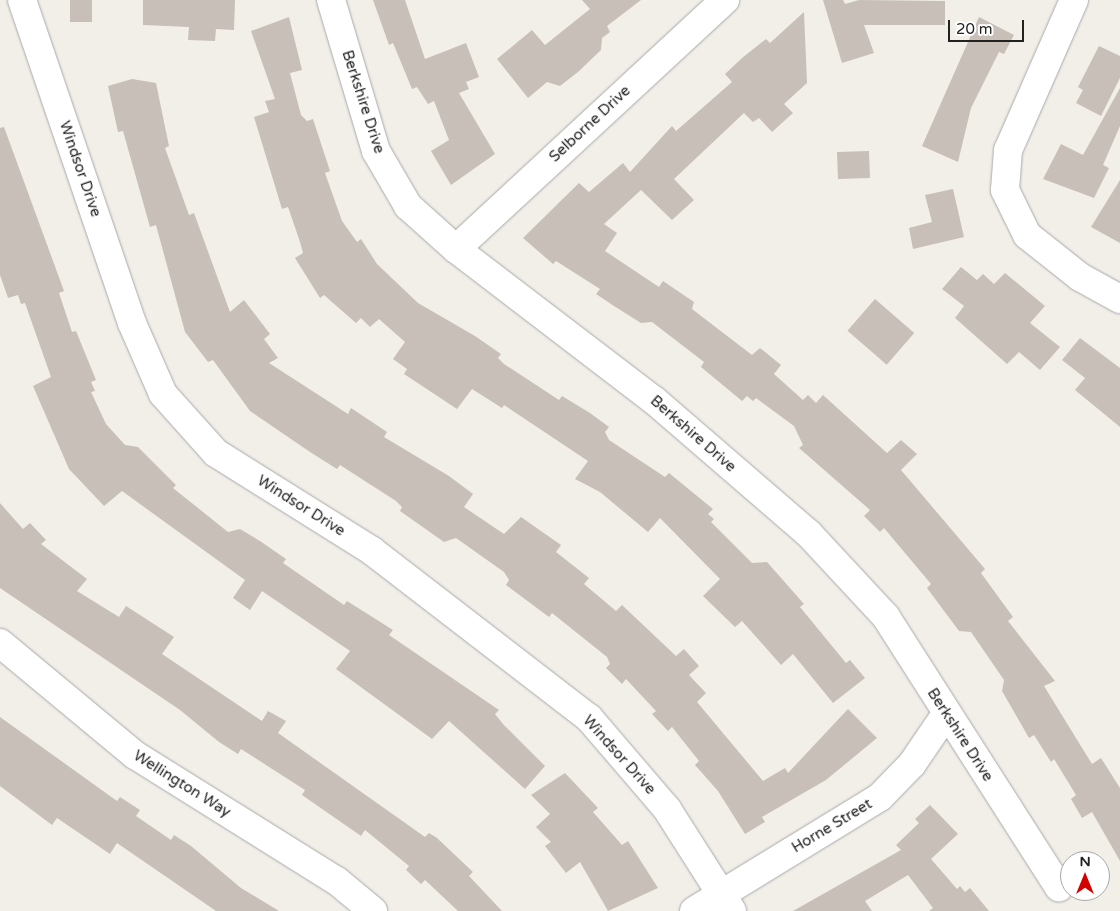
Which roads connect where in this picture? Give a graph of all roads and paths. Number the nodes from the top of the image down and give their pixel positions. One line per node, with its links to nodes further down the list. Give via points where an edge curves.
1 (22, 0): 10 (street, Windsor Drive, via 132,323 163,394 216,453 372,551 589,718 667,809)
2 (331, 0): 5 (street, Berkshire Drive, via 376,151 408,206)
3 (725, 0): 5 (street, Selborne Drive)
4 (1074, 0): 6 (street, via 1008,150 1006,190 1027,235 1080,277)
5 (456, 249): 8 (street, Berkshire Drive, via 655,401 809,534 886,617)
6 (1120, 299)
7 (0, 643): 11 (street, Wellington Way, via 135,755 337,881)
8 (946, 714): 9 (street, Berkshire Drive); 10 (street, Horne Street, via 912,764 880,797)
9 (1059, 887)
10 (727, 903): 12 (street, Horne Street)
11 (373, 911)
12 (694, 911)

